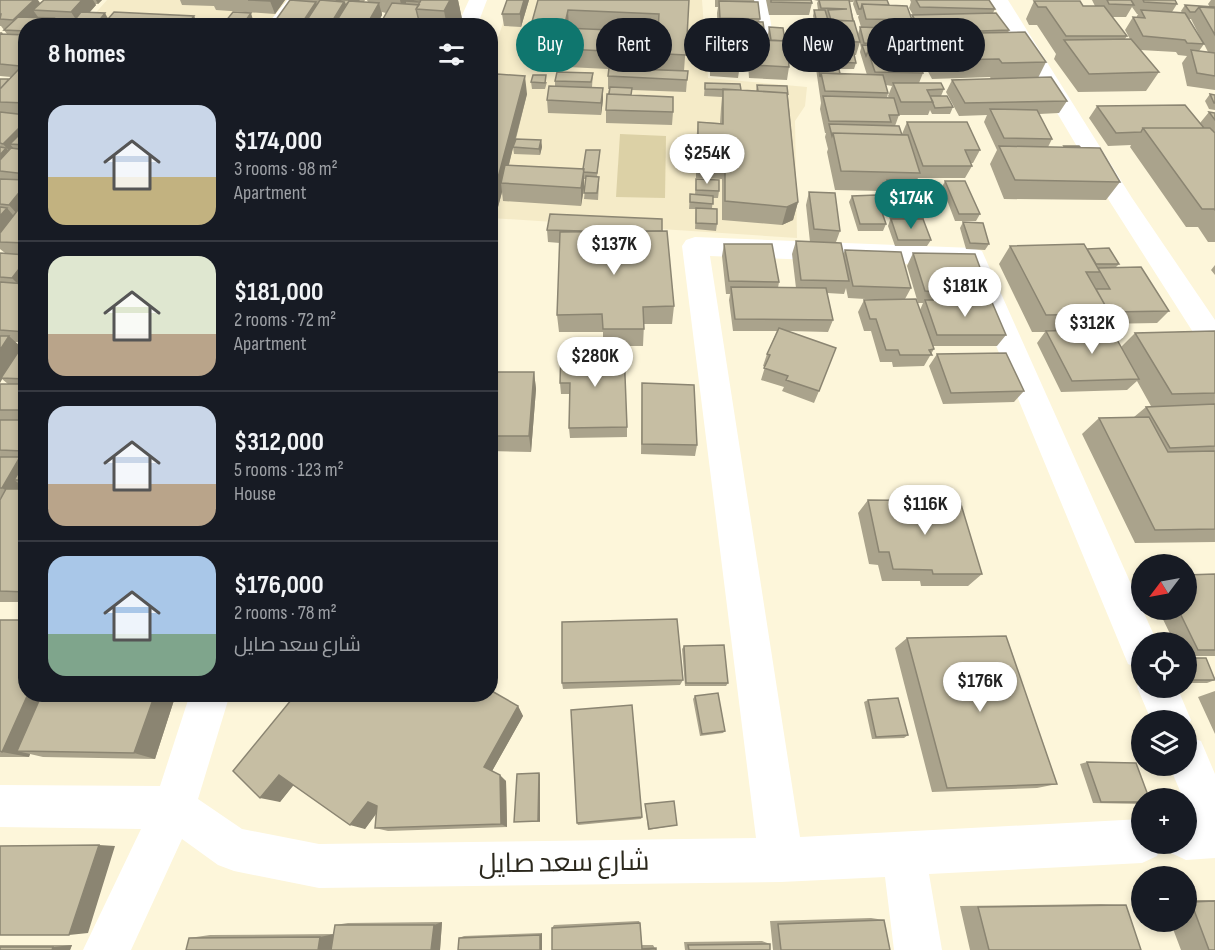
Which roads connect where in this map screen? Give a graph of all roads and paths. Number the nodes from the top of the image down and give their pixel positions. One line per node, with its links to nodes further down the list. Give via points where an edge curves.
1 (297, 0): 5 (street)
2 (478, 0): 6 (street)
3 (758, 0): 7 (street, via 765,48)
4 (999, 0): 8 (street, via 1122,202)
5 (282, 18)
6 (470, 18)
7 (782, 49)
8 (1215, 343)
9 (1134, 632): 19 (street, via 973,257 695,246)
10 (207, 702): 13 (street)
11 (1195, 776): 14 (street)
12 (0, 806): 13 (street)
13 (174, 808): 19 (street, شارع سعد صايل, via 234,849 319,866); 20 (street)
14 (1215, 823)
15 (1215, 836): 16 (street)
16 (1197, 837)
17 (1131, 841): 18 (street, شارع سعد صايل)
18 (904, 855): 19 (street, شارع سعد صايل); 21 (street)
19 (781, 860)
20 (107, 950)
21 (918, 950)

